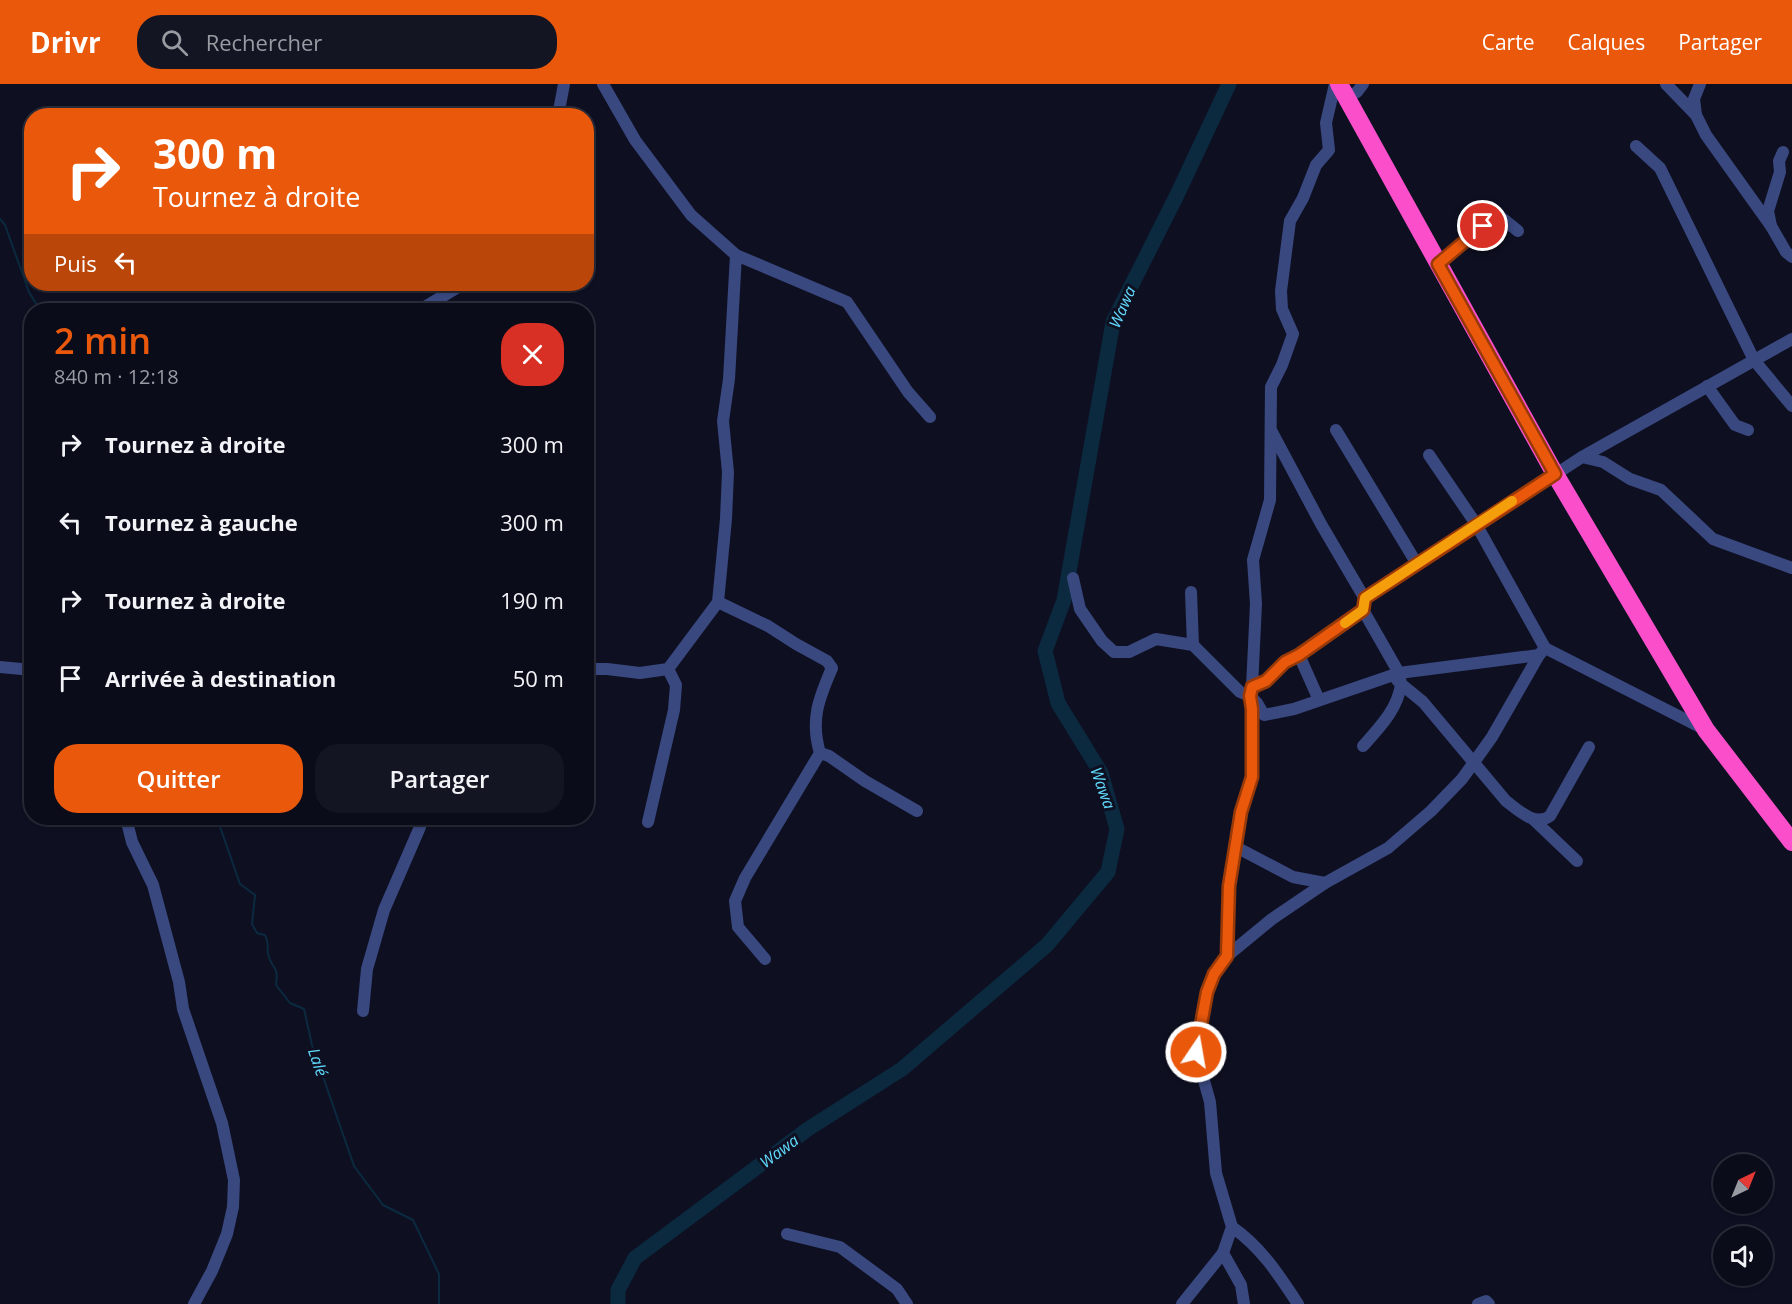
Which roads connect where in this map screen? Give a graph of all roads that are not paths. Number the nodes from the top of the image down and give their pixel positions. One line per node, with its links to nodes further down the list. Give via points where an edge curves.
1 (564, 84): 7 (street)
2 (603, 84): 13 (street, via 635,140 691,215)
3 (1363, 84): 6 (street, via 1357,92)
4 (1666, 84): 8 (street)
5 (1700, 84): 8 (street, via 1694,99)
6 (1340, 88): 15 (highway); 25 (street, via 1326,123 1329,150 1316,165 1290,220 1281,291 1282,309 1293,334 1271,387)
7 (561, 108)
8 (1696, 115): 11 (street)
9 (1636, 146): 19 (street, via 1660,168)
10 (1783, 152): 11 (street, via 1768,211)
11 (1771, 226): 14 (street)
12 (1518, 231): 15 (street, via 1497,213)
13 (736, 255): 22 (street, via 847,302 908,393); 34 (street, via 723,421 727,484)
14 (1792, 257)
15 (1438, 264): 28 (highway)
16 (451, 291): 17 (street)
17 (432, 303)
18 (1792, 339): 19 (street)
19 (1754, 360): 20 (street); 21 (street)
20 (1707, 386): 24 (street, via 1735,425); 27 (street)
21 (1792, 406)
22 (930, 417)
23 (1336, 430): 30 (street)
24 (1748, 430)
25 (1271, 431): 35 (street); 44 (street, via 1270,500 1253,560 1256,604)
26 (1429, 455): 29 (street)
27 (1582, 457): 28 (street); 31 (street, via 1603,462 1630,479 1660,490 1713,539)
28 (1555, 474): 29 (street); 46 (highway)
29 (1476, 524): 30 (street); 37 (street)
30 (1417, 564): 35 (street)
31 (1792, 568)
32 (1073, 578): 36 (street, via 1080,609 1114,652 1130,651 1156,639)
33 (1191, 592): 36 (street)
34 (718, 602): 42 (street); 49 (street, via 768,626 827,661 832,668 815,722)
35 (1364, 604): 38 (street); 43 (street)
36 (1193, 645): 44 (street, via 1240,692)
37 (1542, 651): 43 (street); 46 (street); 50 (street)
38 (1299, 655): 44 (street, via 1285,662); 45 (street)
39 (0, 667): 40 (street)
40 (24, 669)
41 (594, 669): 42 (street, via 640,673)
42 (668, 669): 53 (street, via 675,685 674,710)
43 (1397, 677): 45 (street); 47 (street, via 1399,696 1388,716); 50 (street)
44 (1251, 692): 45 (street, via 1264,715); 57 (street, via 1252,777)
45 (1319, 700)
46 (1706, 730): 56 (highway)
47 (1362, 746)
48 (1589, 747): 52 (street, via 1550,816)
49 (820, 753): 51 (street); 61 (street, via 735,901 738,927)
50 (1474, 762): 52 (street, via 1506,801); 59 (street, via 1431,811 1388,848)
51 (918, 811)
52 (1534, 820): 58 (street)
53 (648, 822)
54 (128, 825): 66 (street, via 153,885 183,1009 222,1123 234,1180 226,1234)
55 (420, 825): 62 (street, via 384,909 367,969)
56 (1792, 842)
57 (1236, 847): 59 (street, via 1293,877); 60 (street, via 1229,886)
58 (1577, 861)
59 (1325, 883): 60 (street)
60 (1227, 956): 63 (street, via 1207,992 1196,1052 1210,1102 1216,1173)
61 (765, 959)
62 (363, 1011)
63 (1232, 1227): 65 (street); 70 (street, via 1272,1264)
64 (787, 1234): 67 (street, via 840,1247 897,1289)
65 (1223, 1253): 68 (street); 69 (street, via 1241,1284)
66 (194, 1304)
67 (907, 1304)
68 (1182, 1304)
69 (1244, 1304)
70 (1298, 1304)
71 (1478, 1304): 72 (street)
72 (1489, 1304)

